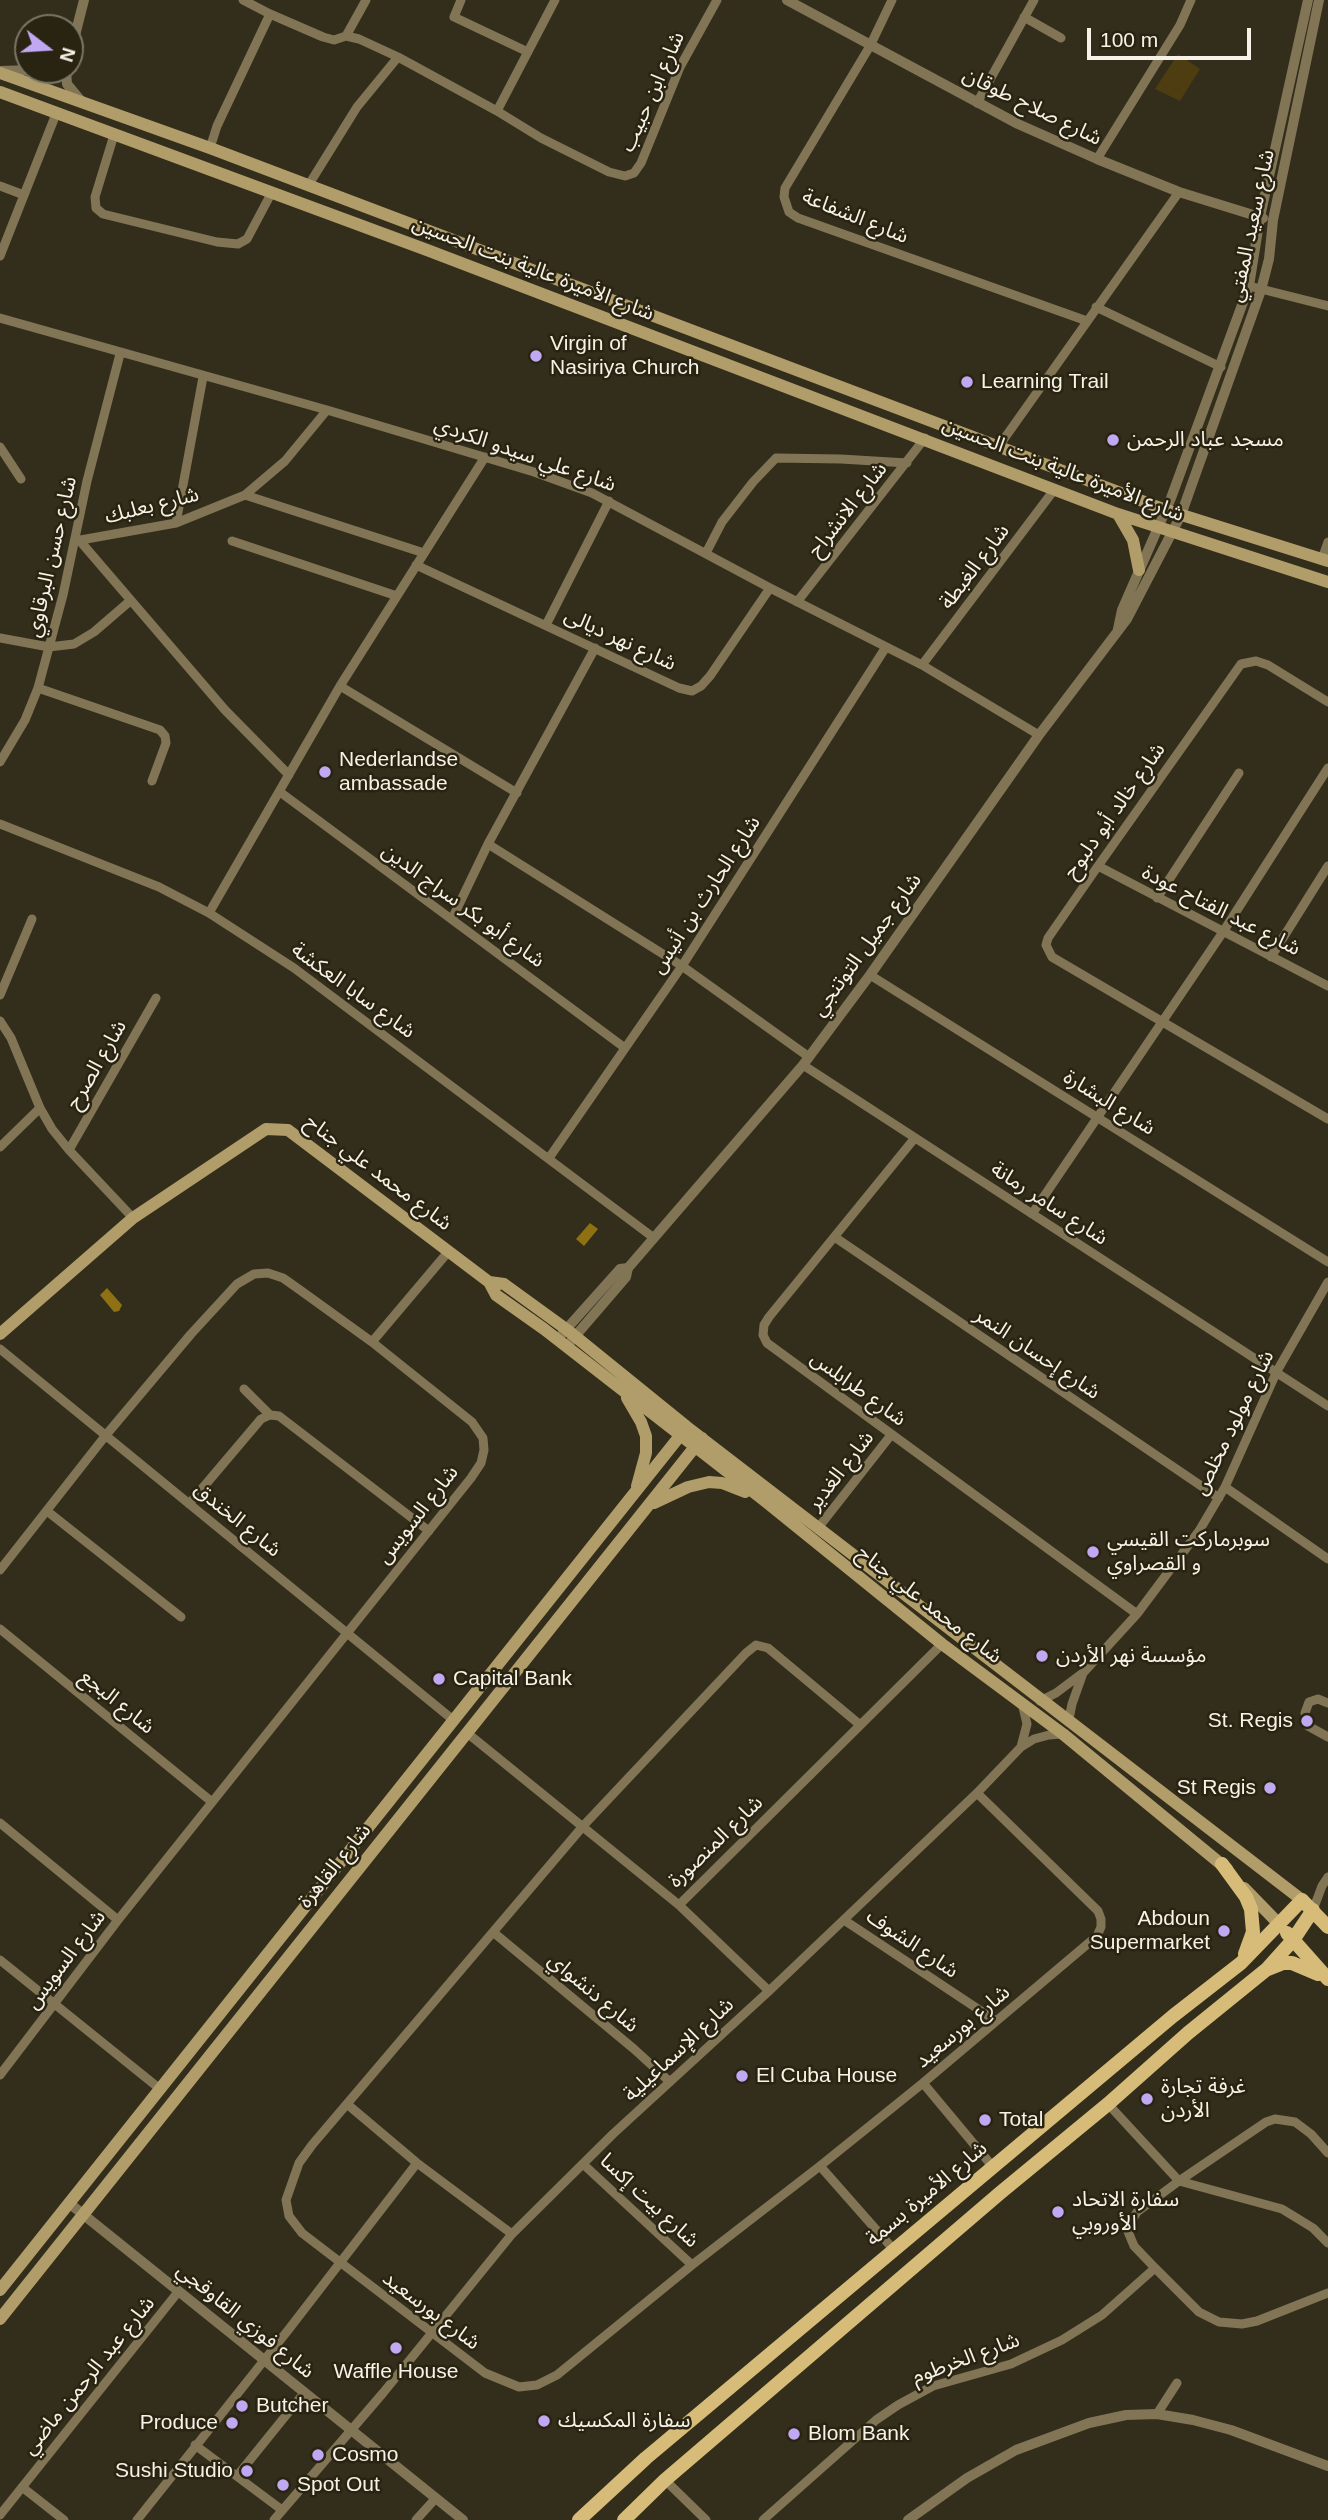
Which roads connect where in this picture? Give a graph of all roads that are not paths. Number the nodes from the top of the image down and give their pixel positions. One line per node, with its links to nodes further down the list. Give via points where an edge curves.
1 (243, 0): 12 (street, شارع ابن حبيب)
2 (366, 0): 14 (street)
3 (461, 0): 17 (street, via 455,18)
4 (555, 0): 17 (street)
5 (717, 0): 24 (street, شارع ابن حبيب, via 680,67 641,163 630,176 587,162)
6 (787, 0): 16 (street, شارع صلاح طوقان)
7 (892, 0): 16 (street)
8 (1034, 0): 13 (street)
9 (1191, 0): 28 (street)
10 (1308, 0): 35 (street, شارع سعيد المفتي)
11 (1319, 0): 36 (street, شارع سعيد المفتي)
12 (270, 14): 14 (street, شارع ابن حبيب, via 323,37); 27 (street, via 217,126)
13 (1024, 18): 15 (street); 23 (street)
14 (346, 36): 18 (street, شارع ابن حبيب)
15 (1061, 38)
16 (870, 46): 23 (street, شارع صلاح طوقان); 43 (street, شارع الشفاعة, via 785,188 789,212)
17 (528, 52): 24 (street)
18 (398, 57): 24 (street, شارع ابن حبيب); 31 (street, via 357,107)
19 (0, 72): 22 (main road, شارع الأميرة عالية بنت الحسين)
20 (67, 84): 22 (street)
21 (0, 92): 25 (main road, شارع الأميرة عالية بنت الحسين)
22 (81, 101): 27 (main road, شارع الأميرة عالية بنت الحسين)
23 (977, 103): 28 (street, شارع صلاح طوقان)
24 (497, 111)
25 (56, 114): 26 (main road, شارع الأميرة عالية بنت الحسين); 34 (street)
26 (114, 135): 29 (main road, شارع الأميرة عالية بنت الحسين); 32 (street, via 95,197 96,208 103,214 238,244 247,239)
27 (213, 150): 29 (main road); 31 (main road, شارع الأميرة عالية بنت الحسين)
28 (1097, 159): 33 (street, شارع صلاح طوقان)
29 (209, 170): 32 (main road, شارع الأميرة عالية بنت الحسين)
30 (0, 186): 34 (street)
31 (308, 186): 49 (main road, شارع الأميرة عالية بنت الحسين)
32 (272, 192): 48 (main road, شارع الأميرة عالية بنت الحسين)
33 (1179, 192): 35 (street, شارع صلاح طوقان); 41 (street)
34 (24, 195): 37 (street)
35 (1259, 217): 36 (street, شارع صلاح طوقان); 38 (street, شارع سعيد المفتي)
36 (1273, 220): 39 (street, شارع سعيد المفتي)
37 (0, 256)
38 (1249, 286): 39 (street); 45 (street, شارع سعيد المفتي)
39 (1261, 290): 40 (street); 59 (street, شارع سعيد المفتي)
40 (1328, 306)
41 (1096, 307): 43 (street); 45 (street)
42 (0, 318): 44 (street, شارع علي سيدو الكردي)
43 (1087, 321): 49 (street)
44 (120, 354): 46 (street, شارع علي سيدو الكردي); 63 (street, شارع حسن البرقاوي)
45 (1221, 367): 57 (street, شارع سعيد المفتي)
46 (204, 377): 47 (street, شارع علي سيدو الكردي); 60 (street)
47 (327, 410): 51 (street, شارع علي سيدو الكردي); 55 (street, شارع بعلبك, via 285,461)
48 (925, 438): 52 (street, شارع الانشراح); 54 (main road, شارع الأميرة عالية بنت الحسين)
49 (999, 446): 57 (main road, شارع الأميرة عالية بنت الحسين)
50 (0, 447): 53 (street)
51 (485, 457): 56 (street, شارع علي سيدو الكردي); 67 (street)
52 (907, 463): 66 (street, via 776,458 722,522); 75 (street, شارع الانشراح)
53 (21, 479)
54 (1054, 490): 58 (main road, شارع الأميرة عالية بنت الحسين); 82 (street, شارع الغبطة)
55 (246, 495): 60 (street, شارع بعلبك); 67 (street)
56 (609, 501): 66 (street, شارع علي سيدو الكردي); 76 (street)
57 (1166, 510): 59 (main road, شارع الأميرة عالية بنت الحسين); 61 (street, شارع سعيد المفتي)
58 (1118, 514): 61 (main road, شارع الأميرة عالية بنت الحسين); 70 (main road, via 1133,540)
59 (1181, 515): 62 (street, شارع سعيد المفتي); 68 (main road, شارع الأميرة عالية بنت الحسين)
60 (176, 523): 63 (street, شارع بعلبك)
61 (1159, 528): 62 (main road, شارع الأميرة عالية بنت الحسين); 70 (street, شارع جميل التوتنجي)
62 (1173, 533): 71 (main road, شارع الأميرة عالية بنت الحسين); 77 (street, شارع جميل التوتنجي)
63 (77, 541): 74 (street); 79 (street, شارع حسن البرقاوي)
64 (232, 541): 73 (street)
65 (1328, 541): 68 (street)
66 (706, 553): 72 (street, شارع علي سيدو الكردي)
67 (424, 554): 69 (street)
68 (1325, 560)
69 (416, 565): 73 (street); 76 (street, شارع نهر ديالى)
70 (1139, 570): 77 (street, شارع جميل التوتنجي)
71 (1328, 582)
72 (770, 588): 75 (street, شارع علي سيدو الكردي); 81 (street, شارع نهر ديالى, via 710,676 692,691)
73 (397, 596): 83 (street)
74 (130, 601): 79 (street, via 84,639); 90 (street)
75 (797, 602): 80 (street, شارع علي سيدو الكردي)
76 (546, 625): 81 (street, شارع نهر ديالى)
77 (1118, 629): 86 (street, شارع جميل التوتنجي)
78 (0, 638): 79 (street)
79 (49, 647): 84 (street, شارع حسن البرقاوي)
80 (886, 647): 82 (street, شارع علي سيدو الكردي); 104 (street, شارع الحارث بن أنيس)
81 (596, 648): 93 (street)
82 (922, 665): 86 (street, شارع علي سيدو الكردي)
83 (341, 686): 90 (street); 93 (street)
84 (38, 688): 87 (street, شارع حسن البرقاوي); 91 (street, via 160,730 166,743)
85 (1328, 702): 96 (street, شارع خالد أبو دلبوح, via 1268,665 1256,661 1241,664)
86 (1039, 735): 105 (street, شارع جميل التوتنجي)
87 (0, 762)
88 (1328, 768): 102 (street)
89 (1239, 773): 98 (street)
90 (289, 775): 92 (street)
91 (152, 781)
92 (279, 792): 99 (street); 101 (street, شارع أبو بكر سراج الدين)
93 (517, 793): 95 (street)
94 (0, 824): 99 (street, شارع سابا العكشة, via 159,887)
95 (488, 844): 101 (street); 104 (street, شارع سامر رمانة)
96 (1098, 866): 98 (street, شارع عبد الفتاح عودة); 110 (street, شارع خالد أبو دلبوح, via 1048,938 1046,949 1052,957)
97 (1328, 866): 103 (street)
98 (1157, 898): 102 (street, شارع عبد الفتاح عودة)
99 (209, 913): 119 (street, شارع سابا العكشة, via 294,968)
100 (32, 919): 107 (street)
101 (452, 919): 111 (street, شارع أبو بكر سراج الدين)
102 (1223, 932): 103 (street, شارع عبد الفتاح عودة); 110 (street)
103 (1271, 957): 106 (street, شارع عبد الفتاح عودة)
104 (682, 966): 111 (street, شارع الحارث بن أنيس); 112 (street, شارع سامر رمانة)
105 (870, 975): 112 (street, شارع جميل التوتنجي); 114 (street, شارع البشارة)
106 (1328, 986)
107 (0, 995)
108 (156, 998): 118 (street, شارع الصرح)
109 (0, 1021): 113 (street)
110 (1162, 1022): 114 (street); 115 (street, شارع خالد أبو دلبوح)
111 (625, 1048): 119 (street, شارع الحارث بن أنيس)
112 (806, 1061): 116 (street, شارع سامر رمانة); 122 (street, شارع جميل التوتنجي)
113 (40, 1108): 117 (street); 118 (street)
114 (1098, 1116): 120 (street); 125 (street, شارع البشارة)
115 (1328, 1119)
116 (914, 1139): 120 (street, شارع سامر رمانة); 123 (street, شارع طرابلس)
117 (0, 1147)
118 (69, 1150): 121 (street)
119 (549, 1158): 122 (street, شارع سابا العكشة)
120 (1032, 1214): 131 (street, شارع سامر رمانة)
121 (133, 1217): 124 (main road, شارع محمد علي جناح, via 259,1133 274,1128 288,1130); 127 (main road, شارع محمد علي جناح)
122 (654, 1238): 128 (street, شارع جميل التوتنجي, via 628,1268 626,1278)
123 (836, 1238): 137 (street, شارع طرابلس, via 769,1317 763,1335 767,1343); 142 (street, شارع إحسان النمر)
124 (448, 1252): 128 (main road, شارع محمد علي جناح, via 489,1282 496,1295); 129 (street)
125 (1328, 1262)
126 (1328, 1282): 131 (street, شارع مولود مخلص)
127 (0, 1334)
128 (566, 1338): 133 (main road, شارع محمد علي جناح); 136 (main road, شارع محمد علي جناح)
129 (372, 1342): 138 (street, شارع السويس, via 283,1278 268,1272 246,1277 191,1334); 148 (street, شارع السويس, via 472,1422 482,1438 481,1463)
130 (0, 1349): 138 (street, شارع الخندق)
131 (1277, 1371): 134 (street, شارع سامر رمانة); 140 (street, شارع مولود مخلص)
132 (244, 1389): 135 (street)
133 (623, 1392): 136 (main road, شارع محمد علي جناح); 141 (main road, via 646,1436)
134 (1328, 1406)
135 (271, 1415): 144 (street, via 261,1419); 148 (street, via 291,1424)
136 (683, 1432): 139 (main road, شارع محمد علي جناح); 141 (main road, شارع القاهرة)
137 (891, 1435): 147 (street, شارع الغدير); 151 (street, شارع طرابلس)
138 (106, 1436): 144 (street, شارع الخندق); 146 (street, شارع السويس)
139 (698, 1443): 143 (main road, شارع محمد علي جناح); 145 (main road, شارع القاهرة); 147 (main road, شارع محمد علي جناح)
140 (1225, 1487): 142 (street, شارع مولود مخلص); 149 (street)
141 (634, 1494): 160 (main road, شارع القاهرة)
142 (1219, 1498): 151 (street, شارع مولود مخلص)
143 (765, 1501): 145 (main road, via 733,1486 709,1482); 155 (main road, شارع محمد علي جناح)
144 (189, 1504): 154 (street, شارع الخندق)
145 (650, 1505): 163 (main road, شارع القاهرة)
146 (47, 1511): 150 (street, شارع السويس); 152 (street)
147 (818, 1528): 157 (main road, شارع محمد علي جناح)
148 (429, 1531): 154 (street, شارع السويس)
149 (1328, 1559)
150 (0, 1570)
151 (1137, 1614): 156 (street, شارع مولود مخلص)
152 (181, 1617)
153 (0, 1629): 168 (street, شارع البجع)
154 (346, 1632): 160 (street, شارع الخندق); 168 (street, شارع السويس)
155 (942, 1644): 158 (main road, شارع محمد علي جناح); 162 (street, شارع المنصورة)
156 (1084, 1672): 157 (street, شارع مولود مخلص); 161 (street, شارع مولود مخلص)
157 (1040, 1701): 161 (main road, شارع محمد علي جناح)
158 (1022, 1703): 164 (main road, شارع محمد علي جناح); 166 (street, via 1027,1724)
159 (1328, 1703): 165 (street, via 1309,1702 1306,1713 1308,1726)
160 (452, 1719): 192 (main road, شارع القاهرة)
161 (1069, 1719): 175 (main road, شارع محمد علي جناح)
162 (859, 1724): 170 (street, شارع بورسعيد, via 768,1648 756,1645); 174 (street, شارع المنصورة)
163 (466, 1732): 170 (street, شارع المنصورة); 202 (main road, شارع القاهرة)
164 (1063, 1734): 166 (street, شارع الإسماعيلية, via 1034,1739); 171 (main road, شارع محمد علي جناح)
165 (1328, 1737)
166 (1021, 1747): 167 (street, شارع الإسماعيلية)
167 (977, 1793): 177 (street, شارع الإسماعيلية); 188 (street, شارع بورسعيد, via 1088,1900 1101,1919 1090,1944)
168 (212, 1802): 176 (street, شارع السويس)
169 (0, 1823): 176 (street)
170 (584, 1825): 174 (street, شارع المنصورة); 180 (street, شارع بورسعيد)
171 (1222, 1864): 178 (main road, شارع محمد علي جناح); 183 (main road, via 1251,1909 1253,1932)
172 (1328, 1877): 173 (street)
173 (1322, 1886): 175 (street); 175 (street)
174 (679, 1905): 186 (street)
175 (1307, 1905): 178 (main road, شارع الأميرة بسمة); 179 (main road, شارع محمد علي جناح); 181 (main road)
176 (118, 1920): 187 (street, شارع السويس)
177 (844, 1920): 186 (street, شارع الإسماعيلية); 188 (street, شارع الشوف)
178 (1279, 1924): 181 (main road, شارع محمد علي جناح); 183 (main road, شارع الأميرة بسمة)
179 (1328, 1927)
180 (493, 1932): 190 (street, شارع دنشواي); 193 (street, شارع بورسعيد)
181 (1293, 1940): 184 (main road); 185 (main road, شارع محمد علي جناح)
182 (0, 1960): 187 (street)
183 (1241, 1963): 184 (street); 199 (main road, شارع الأميرة بسمة)
184 (1262, 1973): 185 (main road, via 1292,1963); 194 (main road)
185 (1328, 1980)
186 (769, 1991): 190 (street, شارع الإسماعيلية)
187 (56, 2004): 189 (street, شارع السويس); 192 (street)
188 (996, 2021): 191 (street, شارع بورسعيد)
189 (0, 2076)
190 (670, 2082): 197 (street, شارع الإسماعيلية)
191 (923, 2083): 198 (street, شارع بورسعيد); 199 (street)
192 (160, 2089): 201 (main road, شارع القاهرة)
193 (347, 2104): 196 (street); 206 (street, شارع بورسعيد, via 299,2162 286,2200 289,2216 302,2233)
194 (1108, 2104): 200 (street); 222 (main road)
195 (1328, 2153): 200 (street, via 1303,2126 1275,2119 1255,2127)
196 (417, 2163): 203 (street); 206 (street)
197 (583, 2164): 203 (street, شارع الإسماعيلية); 207 (street, شارع بيت إكسا)
198 (820, 2166): 205 (street); 207 (street, شارع بورسعيد)
199 (993, 2167): 205 (main road, شارع الأميرة بسمة)
200 (1179, 2180): 204 (street, via 1282,2209); 208 (street, via 1137,2212 1127,2229 1134,2246)
201 (69, 2203): 202 (street, شارع فوزي القاوقجي); 209 (main road, شارع القاهرة)
202 (83, 2214): 210 (street, شارع فوزي القاوقجي); 212 (main road, شارع القاهرة)
203 (512, 2234): 213 (street, شارع الإسماعيلية)
204 (1328, 2243)
205 (894, 2250): 232 (main road, شارع الأميرة بسمة)
206 (339, 2264): 213 (street, شارع بورسعيد); 214 (street)
207 (692, 2265): 213 (street, شارع بورسعيد, via 557,2375 537,2385 519,2387 502,2382)
208 (1155, 2268): 211 (street, via 1207,2318 1230,2324 1256,2321); 235 (street, شارع الخرطوم, via 1102,2315 1062,2340 1011,2364 933,2386 887,2412)
209 (0, 2290)
210 (178, 2292): 214 (street, شارع فوزي القاوقجي); 223 (street, شارع عبد الرحمن ماضي)
211 (1328, 2293)
212 (0, 2319)
213 (430, 2332): 218 (street, شارع الإسماعيلية)
214 (264, 2361): 216 (street, شارع فوزي القاوقجي); 219 (street)
215 (1177, 2383): 217 (street)
216 (304, 2393): 218 (street, شارع فوزي القاوقجي); 221 (street)
217 (1157, 2414): 220 (street, via 1231,2430); 236 (street, via 1089,2423 1016,2450)
218 (350, 2429): 224 (street, شارع فوزي القاوقجي); 225 (street, شارع الإسماعيلية)
219 (195, 2445): 221 (street); 228 (street)
220 (1328, 2466)
221 (237, 2476): 225 (street)
222 (665, 2480): 233 (main road); 234 (street)
223 (22, 2487): 226 (street, شارع عبد الرحمن ماضي); 227 (street)
224 (435, 2499): 230 (street); 231 (street, شارع فوزي القاوقجي)
225 (282, 2510): 229 (street, شارع الإسماعيلية)
226 (0, 2515)
227 (64, 2520)
228 (137, 2520)
229 (274, 2520)
230 (416, 2520)
231 (463, 2520)
232 (579, 2520)
233 (624, 2520)
234 (706, 2520)
235 (763, 2520)
236 (908, 2520)

